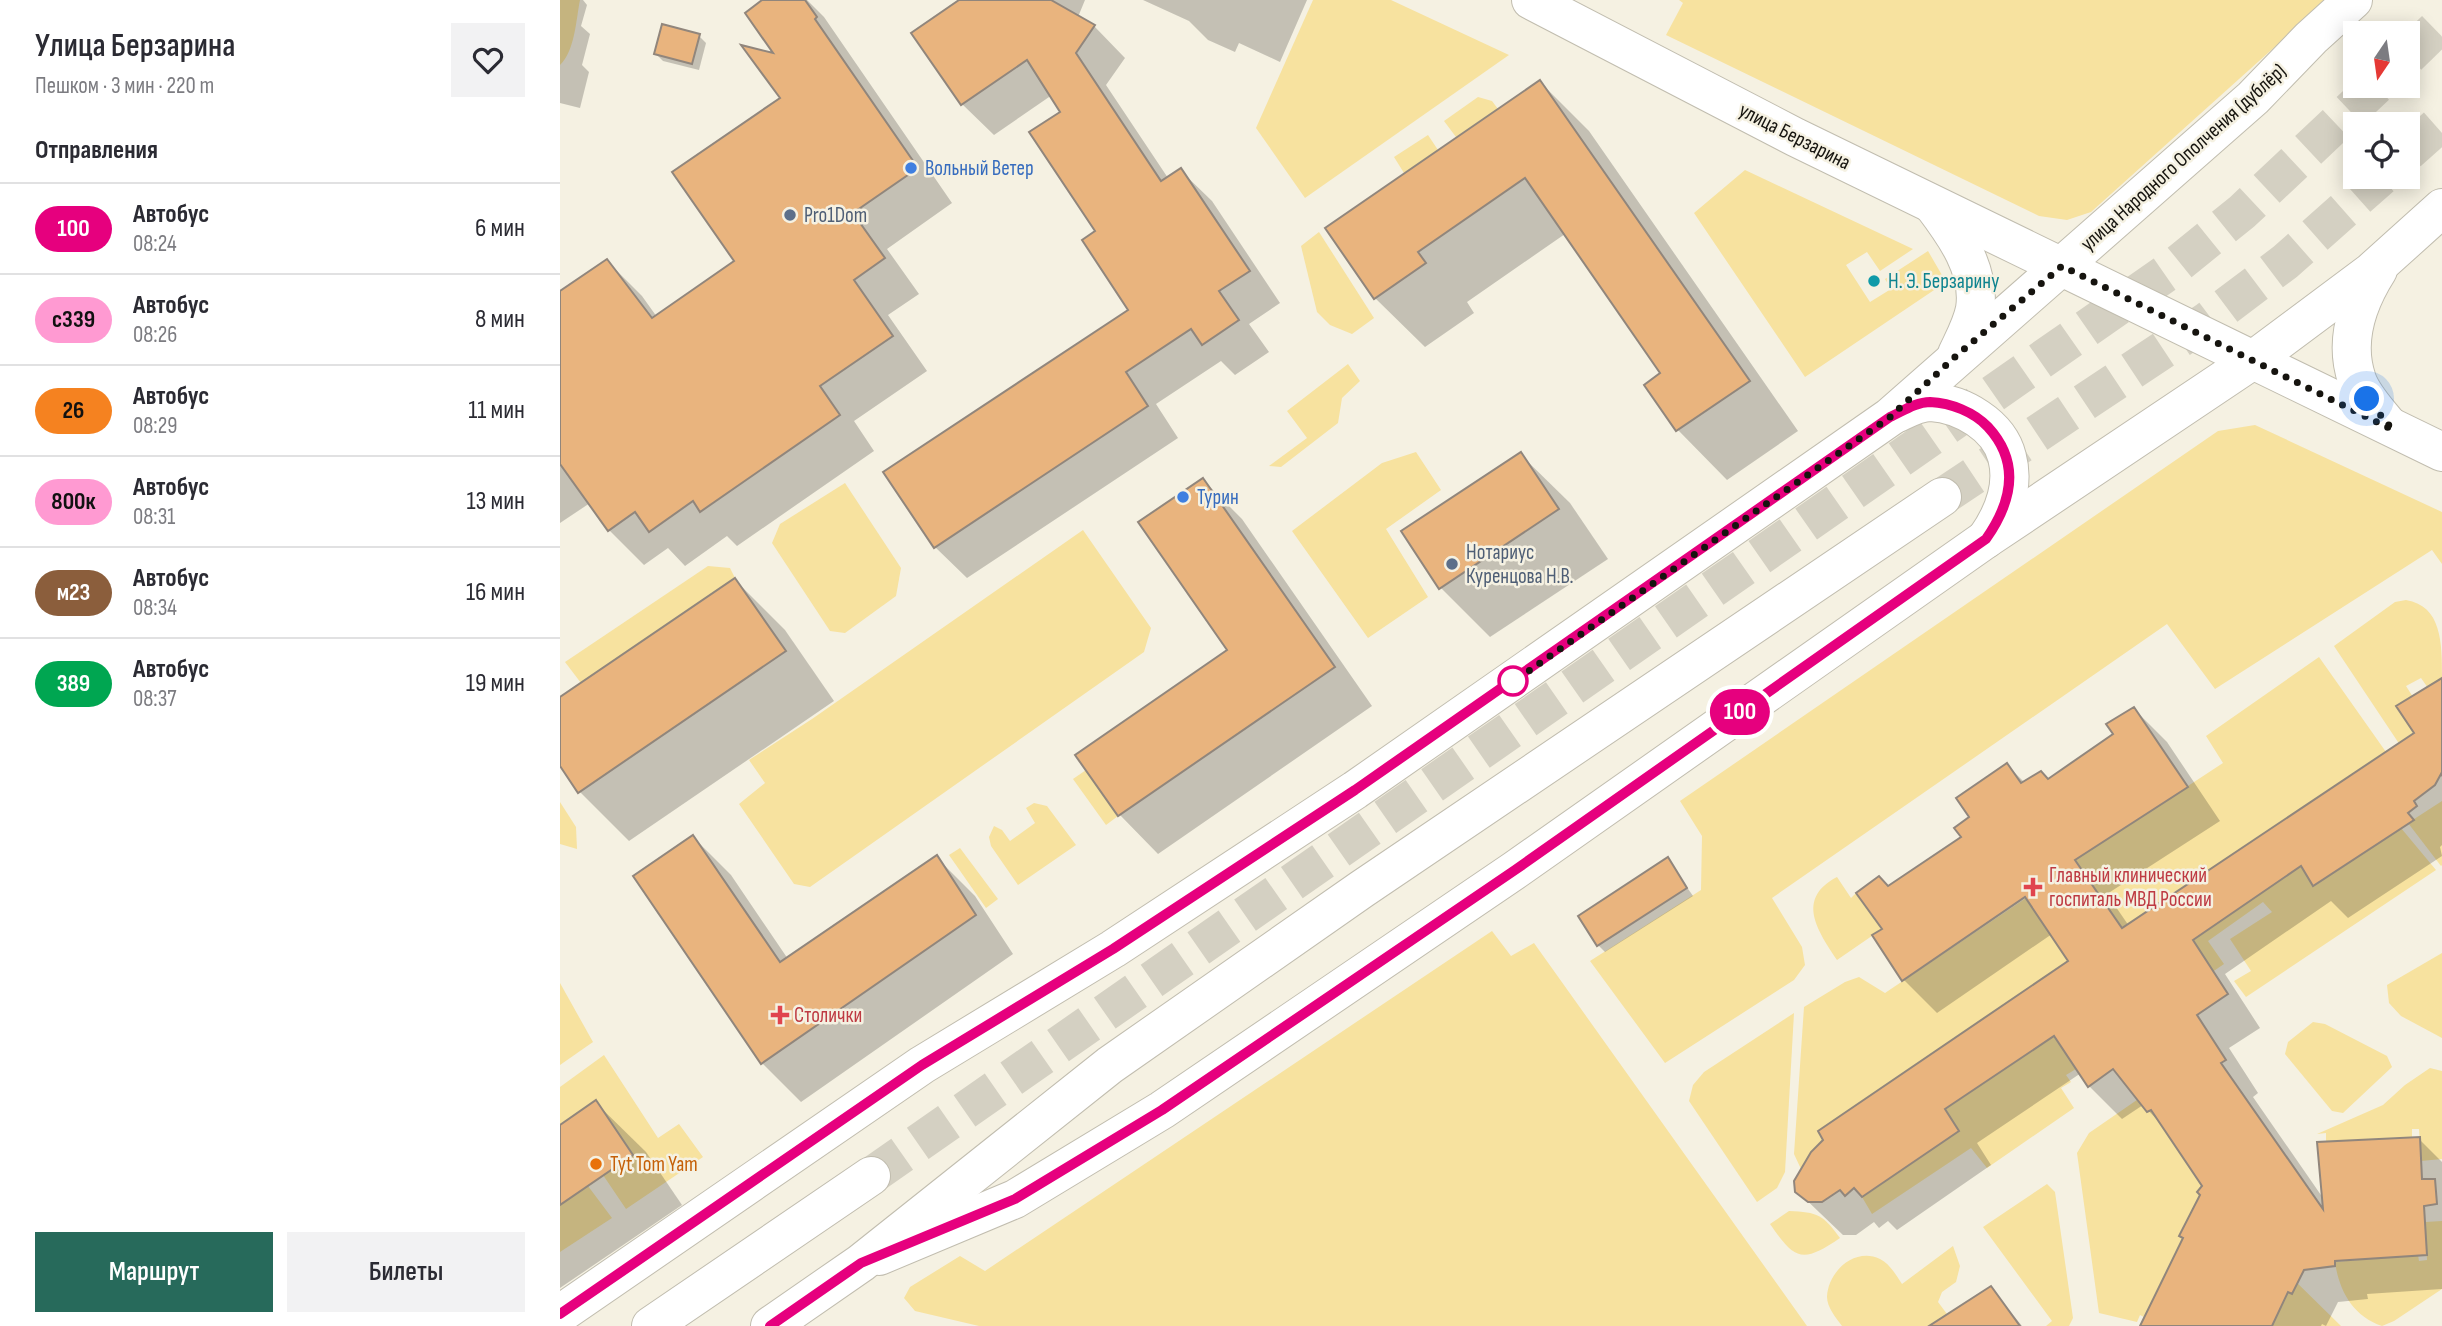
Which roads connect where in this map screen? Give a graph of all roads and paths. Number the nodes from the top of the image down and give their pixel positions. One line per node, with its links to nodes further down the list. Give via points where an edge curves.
1 (1531, 0): 3 (street, улица Берзарина)
2 (2353, 0): 6 (street, улица Народного Ополчения (дублёр), via 2253,97)
3 (1931, 202): 6 (street, улица Берзарина); 7 (street, via 1967,257 1974,284 1970,328)
4 (2442, 208): 5 (street)
5 (2384, 260): 8 (street); 10 (street, via 2354,320 2351,350 2357,381)
6 (2062, 266): 7 (street, улица Народного Ополчения (дублёр)); 8 (street, улица Берзарина)
7 (1956, 356): 9 (street, улица Народного Ополчения (дублёр))
8 (2253, 360): 10 (street); 13 (street)
9 (1890, 417): 13 (street, via 1930,402 1951,406 1969,412 2000,440 2010,477 1999,520); 16 (street, улица Народного Ополчения (дублёр), via 1355,790 1113,949 922,1065)
10 (2393, 430): 11 (street)
11 (2442, 452)
12 (1942, 497): 15 (street, via 1362,889 1111,1065)
13 (1986, 539): 15 (street, via 1515,870 1162,1110 1015,1199)
14 (871, 1176): 17 (street)
15 (861, 1263): 18 (street)
16 (560, 1314)
17 (651, 1326)
18 (770, 1326)

